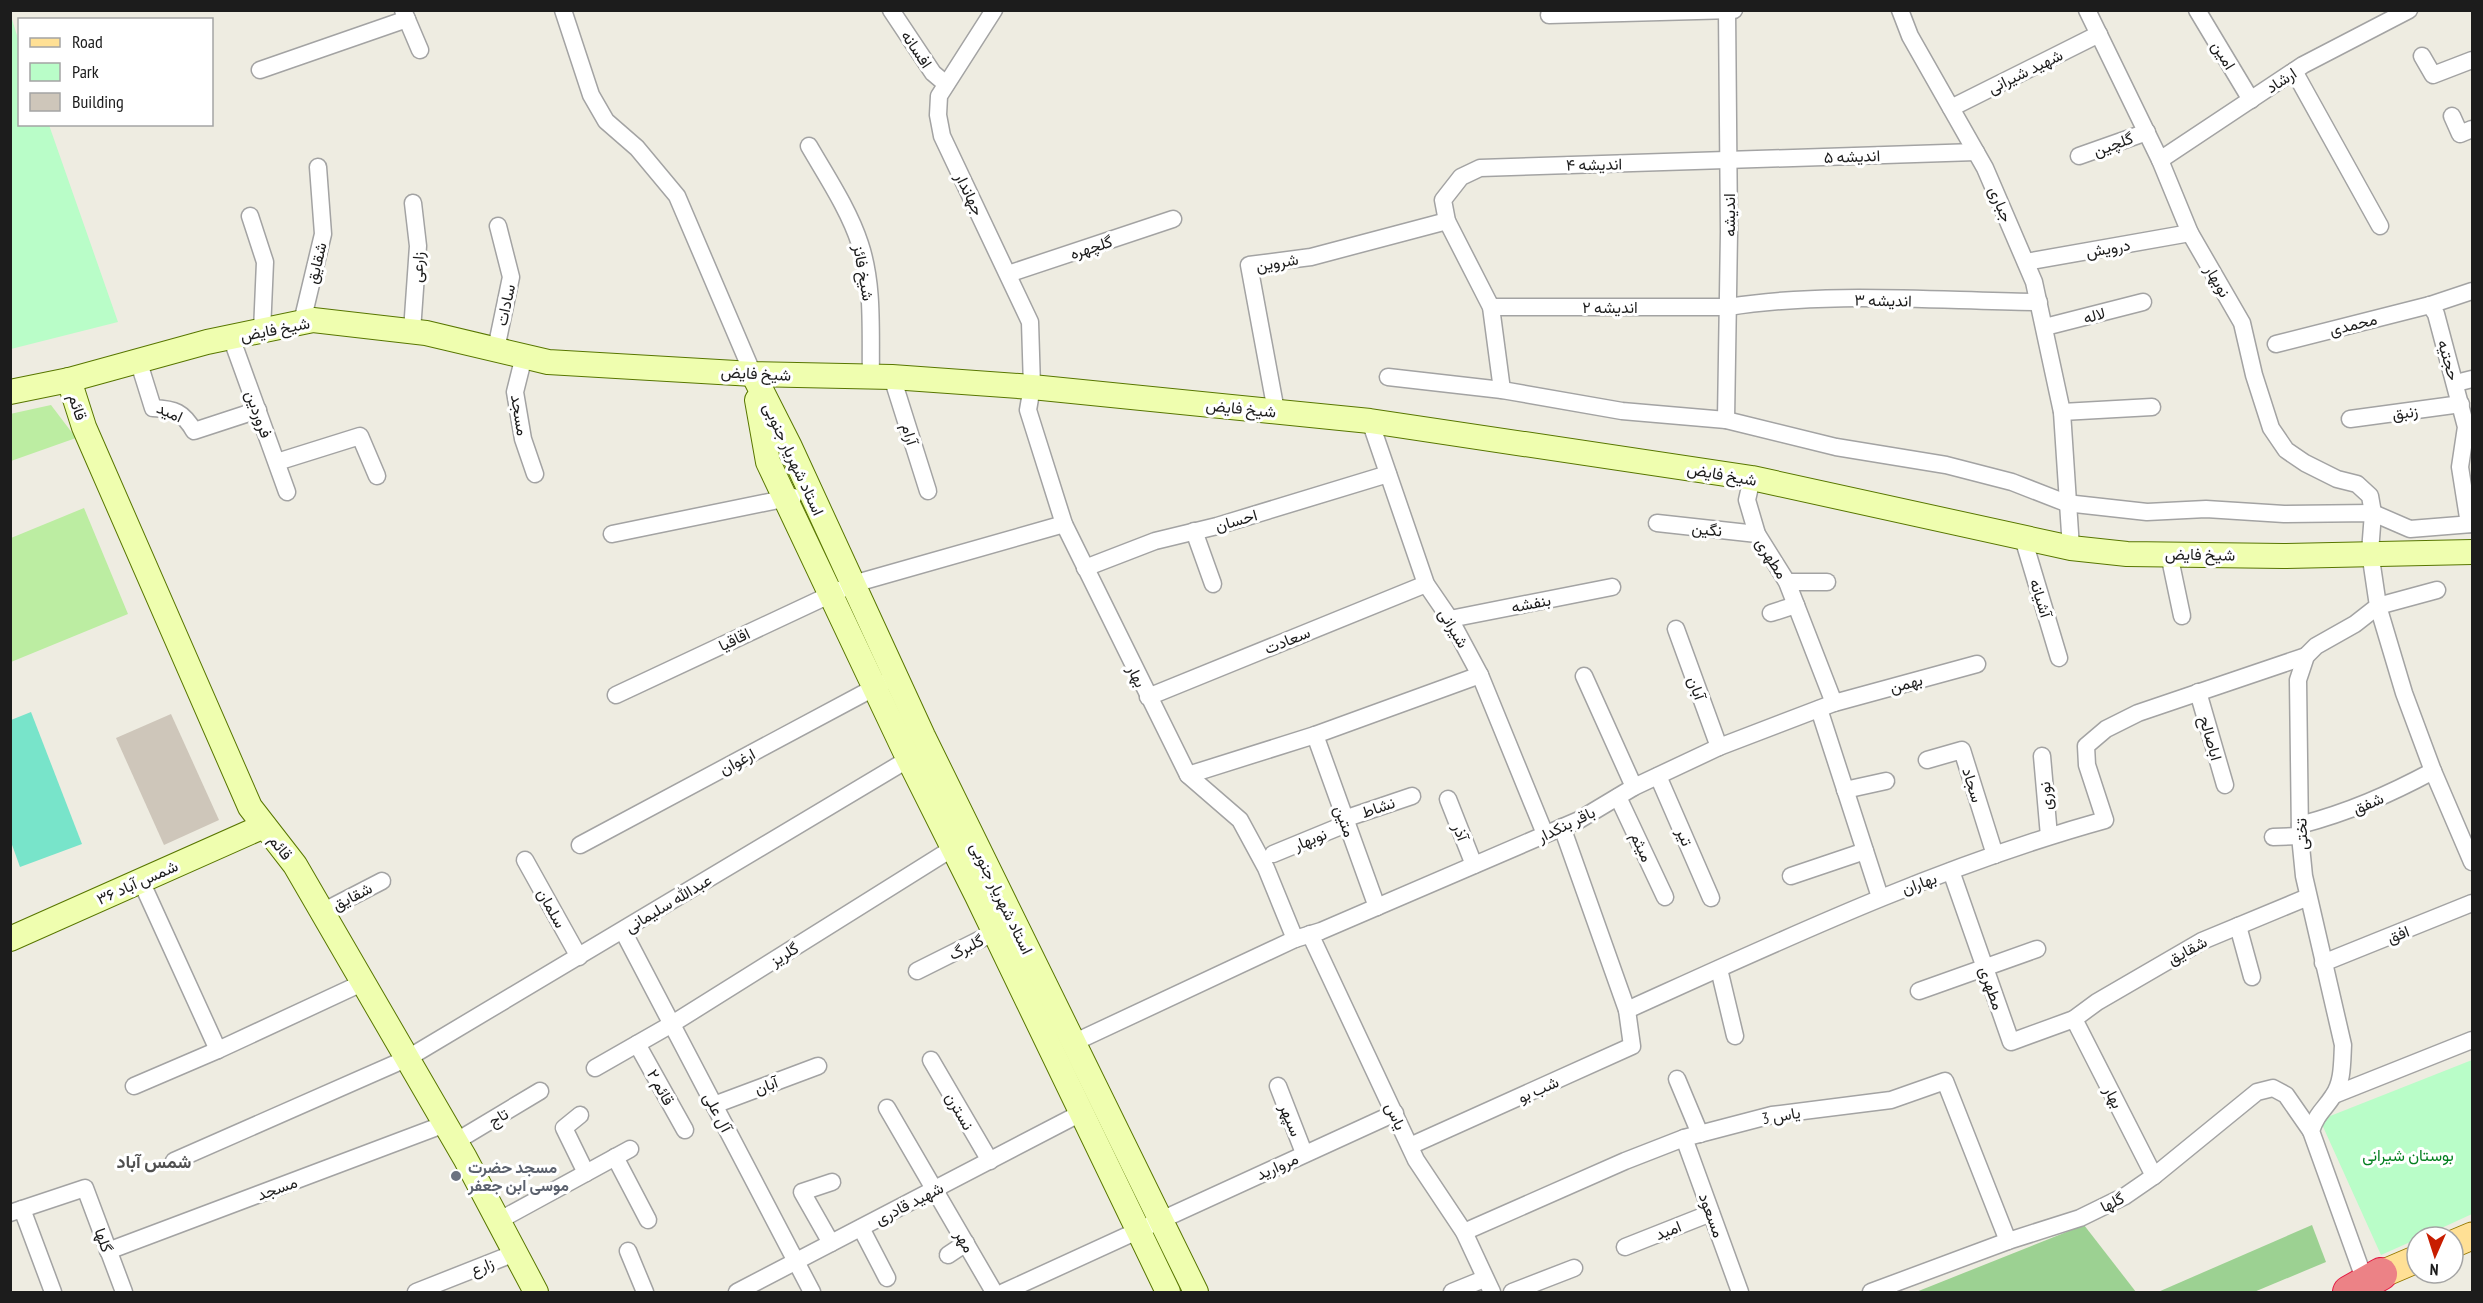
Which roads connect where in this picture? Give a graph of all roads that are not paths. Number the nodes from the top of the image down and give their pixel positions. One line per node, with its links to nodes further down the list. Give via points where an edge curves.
1 (563, 10): 54 (street, via 591,95 606,121 637,148 677,196)
2 (891, 10): 18 (street, افسانه, via 933,73)
3 (994, 10): 18 (street, جهاندار)
4 (1734, 10): 8 (street)
5 (1900, 10): 20 (street, جباری, via 1910,36)
6 (2197, 10): 19 (street, امین)
7 (2409, 10): 17 (street, ارشاد)
8 (1727, 11): 11 (street); 28 (street, اندیشه)
9 (2089, 11): 12 (street, نوبهار)
10 (405, 15): 13 (street); 16 (street)
11 (1549, 15)
12 (2099, 34): 20 (street, شهید شیرانی); 23 (street, نوبهار)
13 (420, 50)
14 (2422, 56): 15 (street, via 2433,75)
15 (2472, 60)
16 (260, 70)
17 (2294, 71): 19 (street, ارشاد); 35 (street)
18 (946, 84): 38 (street, جهاندار, via 939,96 942,136)
19 (2251, 100): 27 (street, ارشاد)
20 (1951, 108): 25 (street, جباری)
21 (2452, 116): 22 (street, via 2460,134)
22 (2472, 129)
23 (2147, 132): 26 (street, گلچین); 27 (street, نوبهار)
24 (809, 146): 55 (street, شیخ فائز, via 861,244)
25 (1976, 153): 28 (street, اندیشه ۵); 37 (street, جباری)
26 (2079, 156)
27 (2160, 160): 36 (street, نوبهار)
28 (1729, 161): 33 (street, اندیشه ۴, via 1480,168 1461,177 1443,200); 44 (street, اندیشه)
29 (318, 167): 45 (street, شقایق, via 323,234)
30 (413, 202): 48 (street, زارعی, via 418,246)
31 (250, 216): 47 (street, via 265,262)
32 (1173, 219): 38 (street, گلچهره)
33 (1447, 221): 43 (street); 66 (street, شروین, via 1311,257 1249,266)
34 (498, 226): 51 (street, سادات, via 511,277)
35 (2380, 226)
36 (2190, 233): 37 (street, درویش); 81 (street, نوبهار, via 2242,323 2271,428 2286,450 2305,463 2357,484 2370,496)
37 (2026, 262): 40 (street, جباری)
38 (1008, 274): 60 (street, جهاندار, via 1029,322)
39 (2472, 291): 42 (street, محمدی)
40 (2039, 302): 44 (street, اندیشه ۳, via 1834,299 1763,301); 46 (street, جباری)
41 (2143, 302): 46 (street, لاله)
42 (2430, 305): 50 (street, محمدی); 59 (street, حجتیه)
43 (1491, 307): 44 (street, اندیشه ۲); 61 (street)
44 (1728, 307): 69 (street, اندیشه)
45 (302, 322): 47 (street, شیخ فایض); 48 (street, شیخ فایض)
46 (2044, 327): 67 (street, جباری)
47 (262, 331): 49 (street, شیخ فایض)
48 (412, 331): 51 (street, شیخ فایض)
49 (231, 337): 53 (street, شیخ فایض); 65 (street, فروردین)
50 (2276, 344)
51 (496, 350): 52 (street, شیخ فایض)
52 (524, 356): 54 (street, شیخ فایض, via 548,362); 72 (street, مسجد, via 515,392 523,439)
53 (139, 363): 58 (street, شیخ فایض); 65 (street, امید, via 153,408 171,409 186,418 194,431)
54 (753, 374): 55 (street, شیخ فایض); 78 (street, استاد شهریار جنوبی); 79 (street, استاد شهریار جنوبی, via 768,462)
55 (882, 377): 60 (street, شیخ فایض); 76 (street, آرام)
56 (1388, 377): 61 (street)
57 (2472, 379): 59 (street)
58 (69, 380): 62 (street, شیخ فایض); 133 (street, قائم, via 84,427 216,734 250,807)
59 (2456, 382): 63 (street, حجتیه)
60 (1032, 387): 66 (street, شیخ فایض); 83 (street, بهار, via 1028,410)
61 (1502, 390): 69 (street, via 1622,411)
62 (10, 392)
63 (2461, 404): 68 (street, زنبق); 84 (street, حجتیه, via 2466,427 2460,467)
64 (2152, 407): 67 (street)
65 (258, 410): 71 (street, فروردین)
66 (1275, 411): 70 (street, شیخ فایض)
67 (2062, 412): 80 (street, جباری)
68 (2350, 419)
69 (1726, 420): 80 (street, via 1836,447 1946,465 2012,482)
70 (1370, 421): 73 (street, شیرانی); 75 (street, شیخ فایض)
71 (277, 462): 74 (street, via 360,436); 77 (street, فروردین)
72 (535, 474)
73 (1388, 474): 85 (street, احسان); 97 (street, شیرانی)
74 (377, 476)
75 (1752, 478): 87 (street, مطهری, via 1747,500); 88 (street, شیخ فایض)
76 (928, 491)
77 (287, 492)
78 (811, 494): 79 (street); 99 (street, استاد شهریار جنوبی)
79 (786, 498): 86 (street); 99 (street, استاد شهریار جنوبی)
80 (2066, 503): 81 (street, via 2147,512 2206,509 2284,514); 89 (street, جباری)
81 (2373, 513): 84 (street, via 2410,529); 90 (street)
82 (1658, 523): 87 (street, نگین)
83 (1064, 524): 93 (street, بهار); 99 (street, اقاقیا)
84 (2471, 524)
85 (1194, 531): 93 (street, احسان, via 1155,541); 96 (street)
86 (612, 534)
87 (1757, 534): 94 (street, مطهری)
88 (2023, 538): 89 (street, شیخ فایض); 108 (street, آشیانه)
89 (2071, 548): 92 (street, شیخ فایض)
90 (2370, 552): 91 (street, شیخ فایض); 92 (street, شیخ فایض); 102 (street)
91 (2472, 552)
92 (2169, 554): 104 (street)
93 (1085, 568): 115 (street, بهار)
94 (1787, 582): 95 (street); 101 (street, مطهری)
95 (1827, 582)
96 (1213, 584)
97 (1426, 584): 105 (street, شیرانی); 115 (street, سعادت)
98 (1612, 586): 105 (street, بنفشه)
99 (842, 588): 112 (street, استاد شهریار جنوبی); 114 (street, اقاقیا)
100 (2437, 590): 102 (street)
101 (1796, 605): 103 (street); 116 (street, مطهری)
102 (2378, 606): 107 (street); 122 (street)
103 (1771, 613)
104 (2182, 616)
105 (1450, 619): 110 (street, شیرانی)
106 (1676, 629): 118 (street, آبان)
107 (2306, 656): 113 (street, بهاران); 135 (street, تختی, via 2298,680)
108 (2059, 658)
109 (1977, 664): 116 (street, بهمن)
110 (1480, 675): 117 (street); 136 (street, شیرانی)
111 (1584, 676): 127 (street)
112 (885, 682): 119 (street, استاد شهریار جنوبی); 140 (street, ارغوان)
113 (2198, 692): 126 (street, اباصالح); 137 (street, بهاران, via 2138,713 2106,729 2086,746 2087,765 2105,820)
114 (616, 695)
115 (1148, 696): 123 (street, بهار)
116 (1827, 706): 118 (street, باقر بنکدار); 128 (street, مطهری)
117 (1315, 735): 123 (street); 132 (street, متین)
118 (1719, 747): 124 (street, باقر بنکدار)
119 (918, 753): 139 (street, استاد شهریار جنوبی); 160 (street, عبدالله سلیمانی)
120 (2042, 756): 137 (street, نوری)
121 (1927, 760): 143 (street, سجاد, via 1962,750)
122 (2433, 771): 135 (street, شفق, via 2392,793); 145 (street)
123 (1188, 775): 161 (street, بهار, via 1240,820)
124 (1658, 776): 127 (street, باقر بنکدار); 154 (street, تیر)
125 (1886, 782): 128 (street)
126 (2225, 785)
127 (1634, 787): 130 (street, باقر بنکدار)
128 (1845, 790): 141 (street, مطهری)
129 (1412, 796): 132 (street, نشاط)
130 (1618, 797): 134 (street, باقر بنکدار); 151 (street, میثم)
131 (1448, 799): 146 (street, آذر)
132 (1345, 821): 142 (street, نوبهار); 156 (street, متین)
133 (264, 826): 149 (street, شمس آباد ۳۶); 157 (street, قائم, via 295,865)
134 (1562, 827): 136 (street, باقر بنکدار); 172 (street)
135 (2300, 830): 138 (street, شفق); 153 (street, تختی)
136 (1545, 834): 146 (street, باقر بنکدار)
137 (2049, 836): 143 (street, بهاران)
138 (2273, 837)
139 (962, 842): 159 (street, استاد شهریار جنوبی); 174 (street, گلریز)
140 (580, 845)
141 (1865, 851): 148 (street); 152 (street, مطهری)
142 (1273, 854)
143 (1995, 855): 147 (street, بهاران)
144 (525, 860): 164 (street, سلمان)
145 (2472, 862)
146 (1474, 865): 156 (street, باقر بنکدار)
147 (1952, 871): 152 (street, بهاران); 166 (street, مطهری)
148 (1791, 876)
149 (141, 881): 162 (street, شمس آباد ۳۶); 179 (street)
150 (382, 881): 157 (street, شقایق)
151 (1665, 897)
152 (1880, 897): 167 (street, بهاران)
153 (2308, 897): 158 (street, شقایق); 165 (street, تختی)
154 (1711, 898)
155 (2472, 903): 165 (street, افق)
156 (1377, 907): 161 (street, باقر بنکدار)
157 (322, 912): 170 (street, قائم)
158 (2238, 926): 169 (street); 173 (street, شقایق, via 2193,946)
159 (1005, 930): 168 (street, گلبرگ); 177 (street, استاد شهریار جنوبی); 191 (street, استاد شهریار جنوبی)
160 (623, 931): 164 (street, عبدالله سلیمانی); 174 (street, آل علی)
161 (1302, 937): 177 (street, باقر بنکدار); 192 (street, یاس)
162 (10, 939)
163 (2037, 949): 166 (street)
164 (579, 957): 180 (street, عبدالله سلیمانی)
165 (2323, 963): 188 (street, تختی, via 2343,1045 2342,1071)
166 (1985, 968): 171 (street); 173 (street, مطهری, via 2011,1042)
167 (1719, 969): 172 (street, بهاران); 175 (street)
168 (917, 971)
169 (2252, 977)
170 (362, 983): 179 (street); 180 (street, قائم)
171 (1919, 991)
172 (1627, 1010): 198 (street, شب بو, via 1632,1046)
173 (2074, 1018): 205 (street, بهار)
174 (672, 1024): 178 (street, گلریز); 189 (street, آل علی)
175 (1735, 1036)
176 (2472, 1040): 188 (street, تختی)
177 (1073, 1043): 210 (street, استاد شهریار جنوبی)
178 (637, 1044): 183 (street, گلریز); 194 (street, قائم ۲)
179 (218, 1050): 185 (street)
180 (408, 1058): 196 (street, قائم); 202 (street, عبدالله سلیمانی)
181 (931, 1060): 203 (street, نسترن)
182 (818, 1066): 189 (street, آبان)
183 (595, 1068)
184 (1677, 1079): 197 (street, مسعود)
185 (134, 1086)
186 (1278, 1086): 200 (street, سپهر)
187 (540, 1091): 196 (street, تاج)
188 (2334, 1095): 195 (street, تختی, via 2316,1117)
189 (714, 1105): 224 (street, آل علی)
190 (887, 1108): 207 (street, مهر)
191 (1081, 1113): 203 (street, شهید قادری); 214 (street, استاد شهریار جنوبی)
192 (1395, 1113): 198 (street, یاس); 200 (street, مروارید)
193 (580, 1115): 204 (street, via 564,1128)
194 (685, 1130)
195 (2311, 1131): 205 (street, گلها, via 2286,1095 2273,1088 2257,1092); 228 (street)
196 (450, 1133): 212 (street, قائم); 220 (street, مسجد)
197 (1692, 1136): 209 (street, مسعود); 215 (street, یاس 3); 216 (street, یاس 3, via 1772,1115 1891,1100 1945,1081)
198 (1410, 1146): 215 (street, یاس)
199 (630, 1149): 201 (street)
200 (1304, 1153): 210 (street, مروارید)
201 (615, 1157): 204 (street); 211 (street)
202 (174, 1161)
203 (990, 1161): 207 (street, شهید قادری)
204 (586, 1173): 212 (street)
205 (2154, 1176): 216 (street, گلها, via 2125,1196 2080,1218)
206 (832, 1182): 217 (street, via 802,1192)
207 (935, 1189): 213 (street, شهید قادری); 218 (street, مهر)
208 (16, 1211): 220 (street, گلها, via 85,1188); 230 (street)
209 (1711, 1213): 219 (street, امید); 243 (street, مسعود)
210 (1160, 1219): 214 (street, مروارید); 240 (street, استاد شهریار جنوبی)
211 (648, 1220)
212 (498, 1221): 222 (street, قائم)
213 (861, 1228): 217 (street, شهید قادری); 227 (street)
214 (1138, 1230): 238 (street, مروارید); 239 (street, استاد شهریار جنوبی)
215 (1464, 1232): 229 (street, یاس)
216 (2008, 1241): 244 (street, گلها)
217 (831, 1243): 224 (street, شهید قادری)
218 (966, 1243): 223 (street); 237 (street, مهر)
219 (1625, 1247)
220 (108, 1251): 231 (street, گلها)
221 (628, 1251): 234 (street)
222 (515, 1252): 232 (street, زارع); 233 (street, قائم)
223 (948, 1255)
224 (796, 1262): 235 (street, شهید قادری); 236 (street, آل علی)
225 (2405, 1265): 228 (main road)
226 (1574, 1268): 242 (street)
227 (887, 1278)
228 (2365, 1283): 245 (main road)
229 (1488, 1286): 241 (street)
230 (53, 1293)
231 (124, 1293)
232 (416, 1293)
233 (536, 1293)
234 (645, 1293)
235 (737, 1293)
236 (812, 1293)
237 (994, 1293)
238 (1004, 1293)
239 (1168, 1293)
240 (1196, 1293)
241 (1452, 1293)
242 (1512, 1293)
243 (1740, 1293)
244 (1871, 1293)
245 (2336, 1293)

